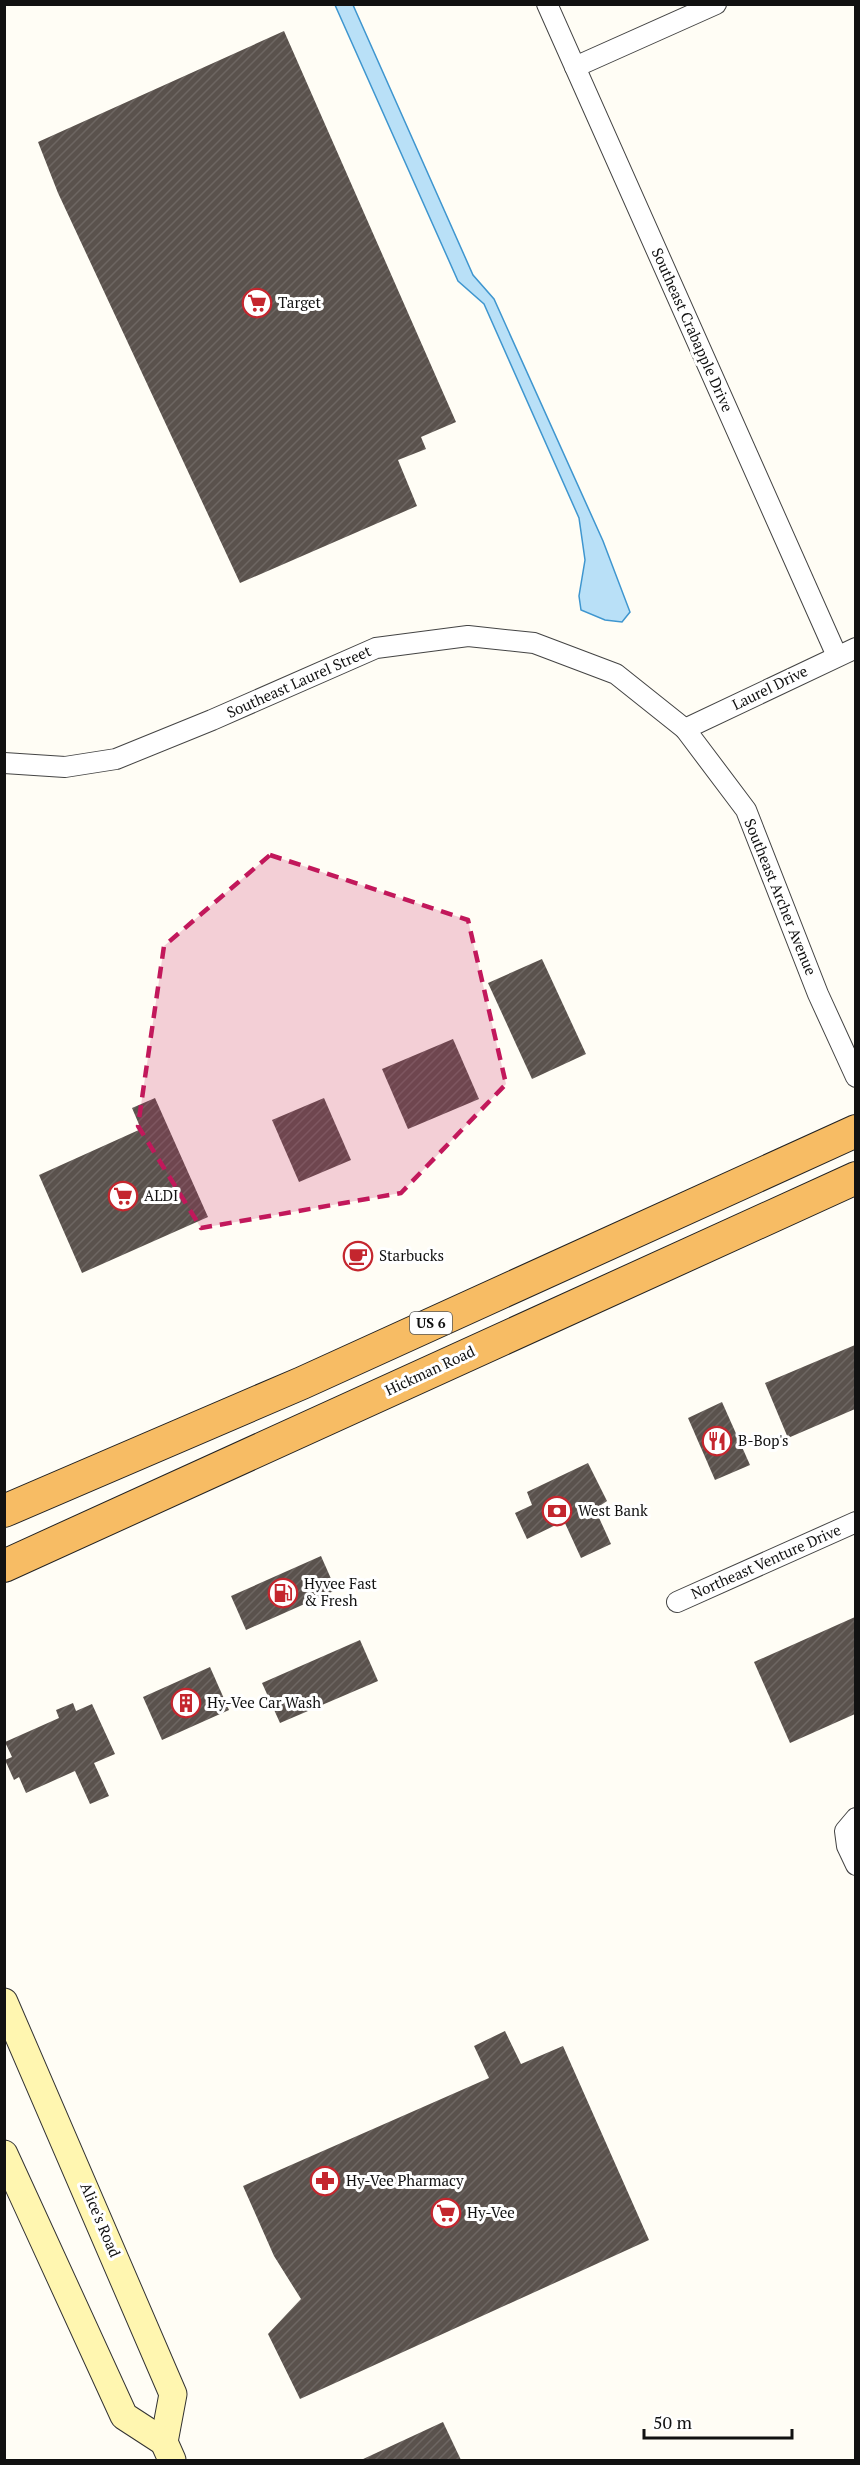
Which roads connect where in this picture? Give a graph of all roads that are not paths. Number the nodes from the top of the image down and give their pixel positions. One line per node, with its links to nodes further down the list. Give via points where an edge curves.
1 (547, 4): 3 (street, Southeast Crabapple Drive)
2 (716, 4): 3 (street)
3 (575, 67): 5 (street, Southeast Crabapple Drive)
4 (855, 648): 5 (street, Laurel Drive)
5 (837, 656): 6 (street, Laurel Drive)
6 (685, 729): 7 (street, Southeast Laurel Street, via 616,674 534,643 468,636 376,648 116,759 65,767); 8 (street, Southeast Archer Avenue, via 746,810)
7 (4, 763)
8 (855, 1077)
9 (855, 1131): 11 (highway, US 6, via 312,1378)
10 (855, 1178): 13 (highway, Hickman Road)
11 (4, 1511)
12 (855, 1522): 14 (street, Northeast Venture Drive)
13 (4, 1566)
14 (676, 1602)
15 (855, 1818): 16 (street, via 845,1831)
16 (855, 1865)
17 (4, 2002): 19 (main road, Alice's Road, via 173,2394)
18 (4, 2154): 19 (main road, Alice's Road, via 124,2416)
19 (168, 2451)

